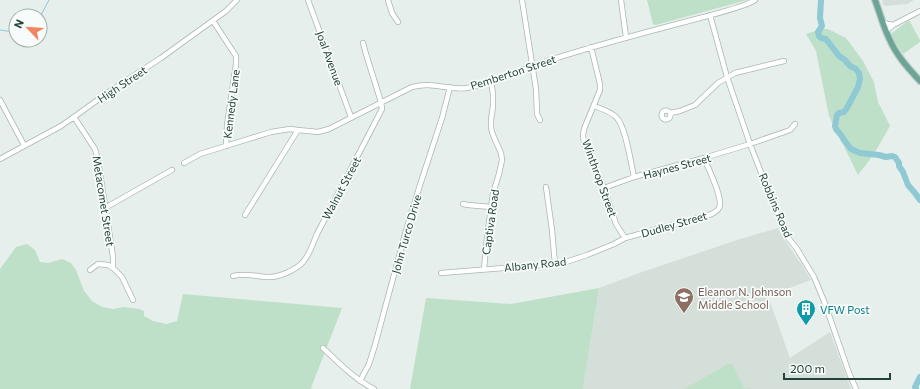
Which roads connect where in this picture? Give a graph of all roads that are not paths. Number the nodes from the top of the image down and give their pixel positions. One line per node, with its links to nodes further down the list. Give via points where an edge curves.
1 (237, 0): 10 (street, High Street)
2 (308, 0): 29 (street, Joal Avenue)
3 (388, 0): 11 (street)
4 (522, 0): 19 (street)
5 (621, 0): 15 (street)
6 (754, 0): 9 (street, Pemberton Street)
7 (875, 0): 12 (main road)
8 (920, 11): 13 (street)
9 (710, 15): 15 (street, Pemberton Street); 20 (street, Robbins Road)
10 (212, 21): 28 (street, High Street); 35 (street, Kennedy Lane, via 236,56)
11 (398, 22)
12 (883, 23): 13 (street); 14 (main road)
13 (893, 25): 14 (street)
14 (886, 31): 22 (main road, via 896,52)
15 (626, 37): 17 (street, Pemberton Street)
16 (363, 43): 25 (street, Walnut Street)
17 (591, 47): 19 (street, Pemberton Street); 26 (street, Winthrop Street, via 600,84)
18 (784, 60): 20 (street)
19 (532, 67): 21 (street, Pemberton Street); 30 (street, via 537,114)
20 (727, 77): 27 (street, via 695,106); 33 (street, Robbins Road)
21 (491, 81): 23 (street, Pemberton Street, via 464,88); 44 (street, Captiva Road, via 491,128 502,160)
22 (920, 81)
23 (450, 87): 25 (street, Pemberton Street, via 412,87); 56 (street, John Turco Drive, via 405,234 375,345)
24 (0, 100): 34 (street)
25 (381, 102): 29 (street, Pemberton Street); 53 (street, Walnut Street, via 382,111 304,260 282,276 274,278 244,274)
26 (594, 106): 40 (street, via 611,112 620,121); 42 (street, Winthrop Street, via 584,129 584,143)
27 (671, 113)
28 (74, 117): 34 (street, High Street); 45 (street, Metacomet Street, via 95,149)
29 (351, 117): 32 (street, Pemberton Street, via 334,127 318,132)
30 (540, 120)
31 (795, 124): 33 (street, Haynes Street, via 790,130)
32 (298, 130): 35 (street, Pemberton Street, via 271,132); 46 (street)
33 (750, 144): 36 (street, Haynes Street); 58 (street, Robbins Road, via 786,235 816,282)
34 (24, 145): 37 (street, High Street)
35 (226, 146): 38 (street, Pemberton Street, via 200,154)
36 (704, 158): 40 (street, Haynes Street); 47 (street, Dudley Street, via 718,192 720,205 717,210 712,214)
37 (0, 159)
38 (184, 163)
39 (172, 170): 45 (street)
40 (634, 177): 42 (street, Haynes Street)
41 (546, 187): 48 (street)
42 (604, 188): 47 (street, Winthrop Street, via 616,224)
43 (463, 204): 44 (street)
44 (491, 207): 50 (street, Captiva Road)
45 (106, 208): 49 (street, Metacomet Street)
46 (244, 215)
47 (624, 238): 48 (street, Albany Road, via 586,255)
48 (555, 264): 50 (street, Albany Road)
49 (113, 268): 51 (street, via 98,264); 54 (street, via 122,277)
50 (484, 269): 52 (street, Albany Road)
51 (90, 270)
52 (441, 272)
53 (233, 276)
54 (133, 300)
55 (323, 348): 56 (street)
56 (360, 381): 57 (street)
57 (374, 389)
58 (856, 389)

